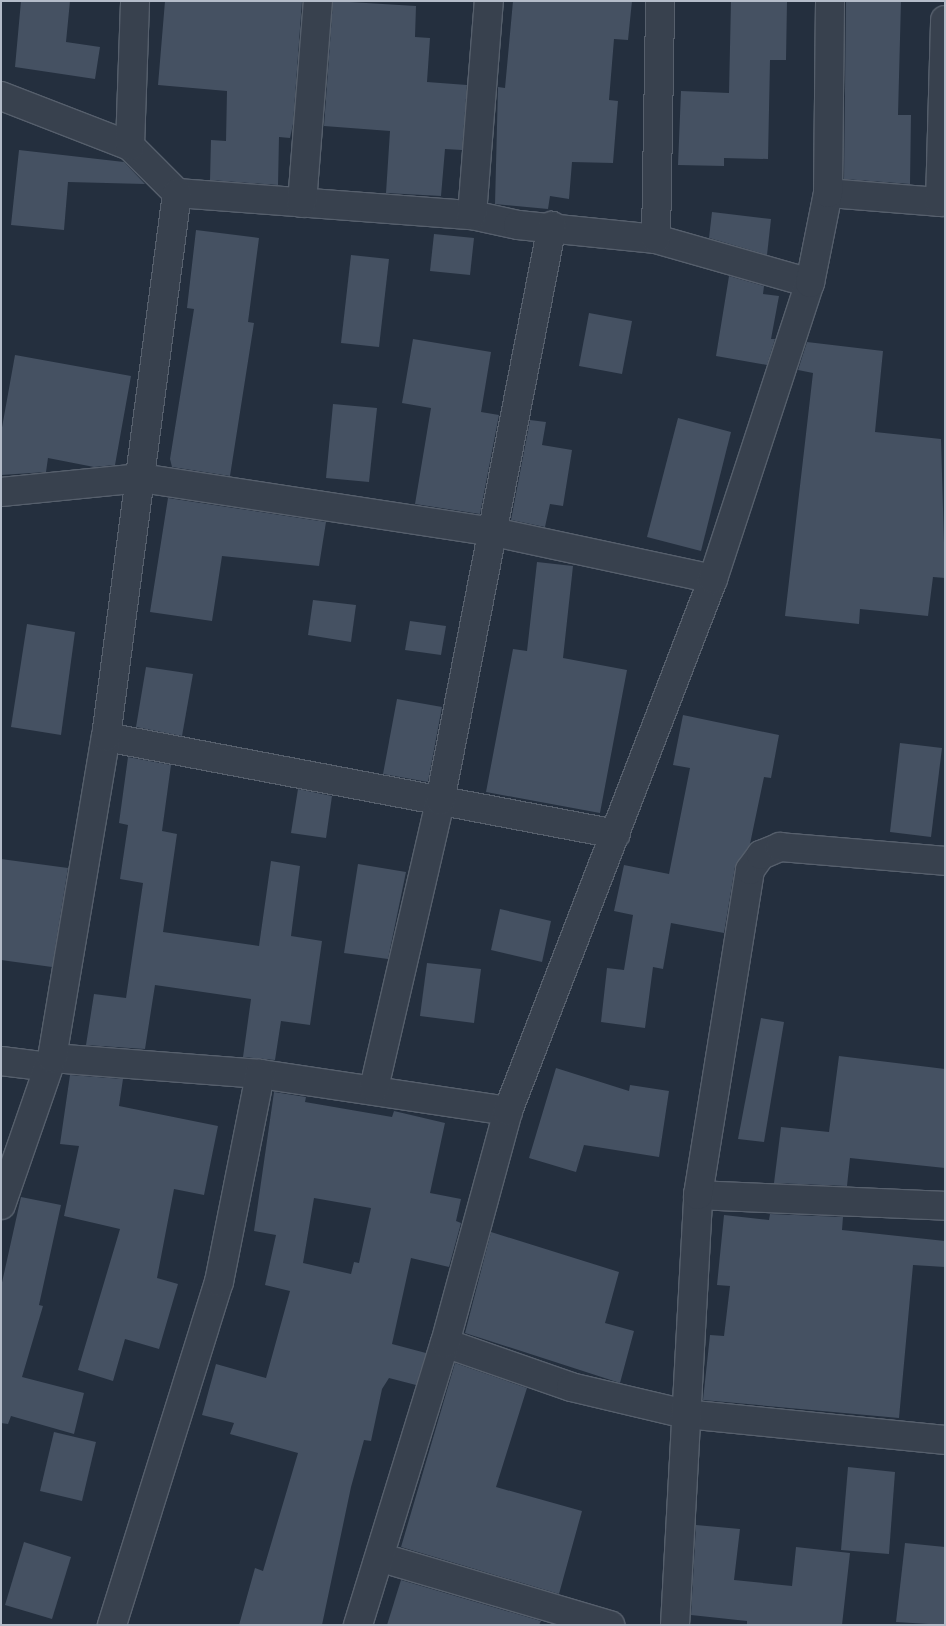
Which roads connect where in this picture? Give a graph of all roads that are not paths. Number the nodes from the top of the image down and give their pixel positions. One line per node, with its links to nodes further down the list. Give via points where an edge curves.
1 (135, 1): 8 (street)
2 (318, 1): 11 (street)
3 (489, 1): 12 (street)
4 (660, 1): 14 (street)
5 (830, 1): 10 (street)
6 (945, 20): 10 (street, via 940,202)
7 (1, 96): 8 (street)
8 (130, 146): 9 (street)
9 (177, 193): 11 (street); 16 (street)
10 (828, 193): 15 (street)
11 (302, 203): 12 (street)
12 (472, 215): 13 (street)
13 (552, 226): 14 (street); 18 (street)
14 (656, 239): 15 (street)
15 (810, 283): 19 (street)
16 (141, 478): 17 (street); 18 (street); 20 (street)
17 (1, 492)
18 (494, 532): 19 (street); 21 (street)
19 (713, 579): 22 (street)
20 (106, 737): 21 (street); 25 (street)
21 (440, 801): 22 (street); 27 (street)
22 (616, 834): 28 (street)
23 (945, 861): 29 (street, via 780,847 761,854 750,870)
24 (1, 1061): 25 (street)
25 (51, 1062): 26 (street); 30 (street)
26 (260, 1074): 27 (street); 36 (street, via 219,1282)
27 (374, 1088): 28 (street)
28 (508, 1112): 32 (street)
29 (698, 1195): 31 (street); 33 (street)
30 (1, 1205)
31 (945, 1206)
32 (446, 1343): 33 (street, via 571,1387); 35 (street)
33 (685, 1414): 34 (street); 39 (street)
34 (945, 1440)
35 (382, 1558): 37 (street); 38 (street)
36 (112, 1625)
37 (358, 1625)
38 (610, 1625)
39 (675, 1625)

